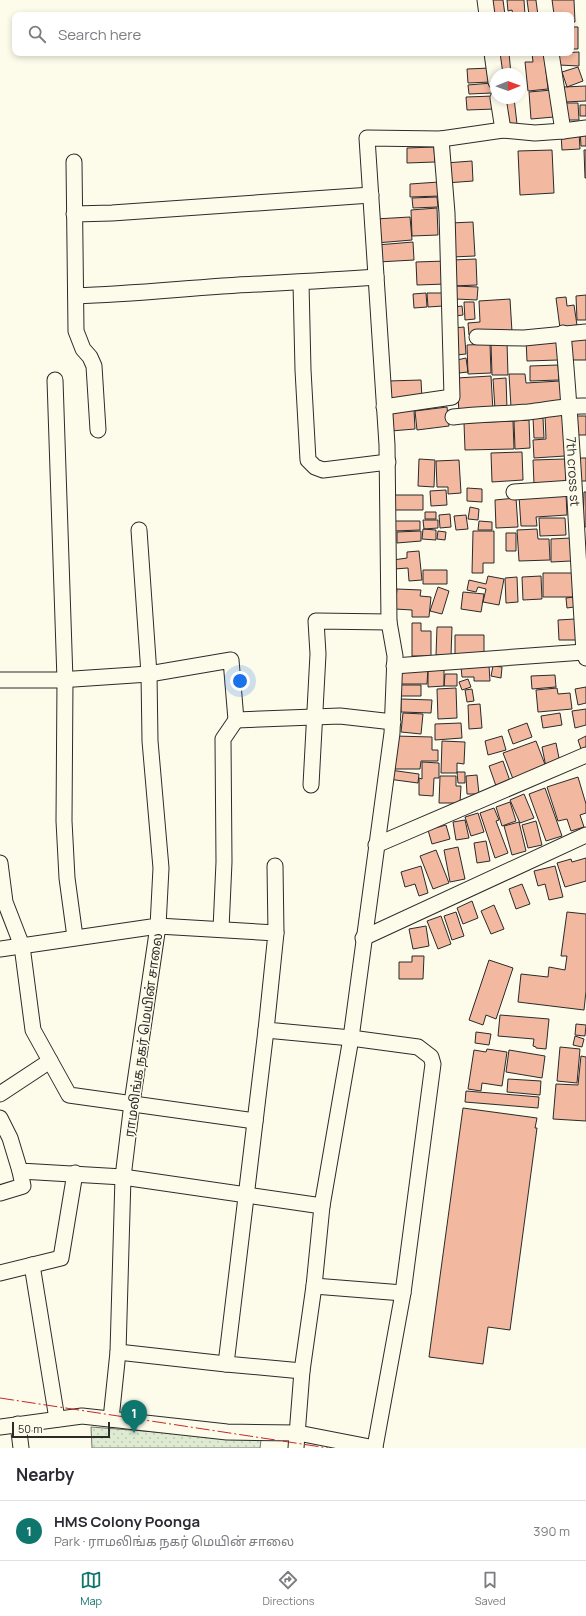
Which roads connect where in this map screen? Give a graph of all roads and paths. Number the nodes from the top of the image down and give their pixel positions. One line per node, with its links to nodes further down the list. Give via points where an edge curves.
1 (485, 0): 3 (street)
2 (544, 0): 4 (street)
3 (487, 12)
4 (546, 12)
5 (492, 56): 7 (street)
6 (551, 56): 11 (street)
7 (494, 68)
8 (499, 104): 10 (street)
9 (586, 128): 11 (street)
10 (503, 130): 11 (street, via 535,133); 12 (street)
11 (563, 131)
12 (441, 139): 14 (street, via 368,138); 25 (street, via 447,213 452,397)
13 (74, 162): 15 (street)
14 (371, 196): 15 (street); 16 (street)
15 (74, 214): 18 (street)
16 (376, 277): 17 (street); 25 (street)
17 (301, 283): 18 (street); 28 (street, via 308,460 323,470)
18 (76, 296): 27 (street, via 76,331 83,349 94,366)
19 (586, 332): 20 (street)
20 (563, 333): 21 (street, via 524,338); 23 (street, 7th cross st)
21 (477, 337)
22 (55, 380): 37 (street)
23 (570, 405): 24 (street); 26 (street, via 528,412); 29 (street, 7th cross st)
24 (586, 406)
25 (384, 407): 28 (street)
26 (453, 417)
27 (98, 430)
28 (388, 462): 32 (street)
29 (573, 488): 30 (street); 33 (street, 7th cross st)
30 (514, 492)
31 (140, 530): 35 (street)
32 (389, 622): 34 (street, via 395,656); 38 (street, via 316,621 318,654)
33 (585, 655): 34 (street)
34 (394, 666): 40 (street)
35 (149, 674): 37 (street); 39 (street, via 231,660); 47 (street, via 150,741 160,868)
36 (0, 680): 37 (street)
37 (65, 680): 50 (street, via 64,821 67,878)
38 (314, 718): 39 (street); 40 (street, via 340,716); 42 (street)
39 (236, 720): 48 (street, via 223,739 224,862)
40 (393, 722): 44 (street)
41 (586, 756): 44 (street)
42 (311, 785)
43 (586, 835): 51 (street)
44 (376, 845): 51 (street)
45 (0, 863): 52 (street, via 5,902)
46 (275, 866): 49 (street)
47 (158, 926): 48 (street, ராமலிங்க நகர் மெயின் சாலை); 50 (street); 58 (street, ராமலிங்க நகர் மெயின் சாலை)
48 (221, 929): 49 (street, ராமலிங்க நகர் மெயின் சாலை)
49 (276, 933): 54 (street)
50 (75, 937): 52 (street)
51 (363, 938): 55 (street)
52 (22, 946): 53 (street); 56 (street, via 33,1030)
53 (0, 950)
54 (266, 1030): 55 (street); 60 (street)
55 (351, 1038): 66 (street); 70 (street, via 418,1047 431,1057 433,1064)
56 (50, 1062): 57 (street); 58 (street, via 69,1096)
57 (0, 1094)
58 (132, 1103): 60 (street); 63 (street, ராமலிங்க நகர் மெயின் சாலை)
59 (0, 1118): 61 (street, via 10,1138)
60 (255, 1120): 65 (street)
61 (20, 1171): 62 (street); 64 (street, via 23,1186)
62 (75, 1173): 63 (street); 67 (street, via 61,1258)
63 (123, 1177): 65 (street); 71 (street, ராமலிங்க நகர் மெயின் சாலை)
64 (0, 1193)
65 (246, 1195): 66 (street); 72 (street)
66 (322, 1206): 69 (street)
67 (32, 1265): 68 (street); 74 (street)
68 (0, 1273)
69 (314, 1286): 70 (street); 73 (street)
70 (403, 1293): 81 (street)
71 (118, 1352): 72 (street); 75 (street, ராமலிங்க நகர் மெயின் சாலை)
72 (226, 1364): 73 (street)
73 (302, 1371): 78 (street)
74 (57, 1419): 75 (street, via 82,1416); 76 (street)
75 (111, 1419): 78 (street, via 227,1432)
76 (18, 1424): 77 (street); 79 (street)
77 (0, 1427)
78 (298, 1433): 80 (street); 81 (street)
79 (21, 1448)
80 (296, 1448)
81 (375, 1448)

